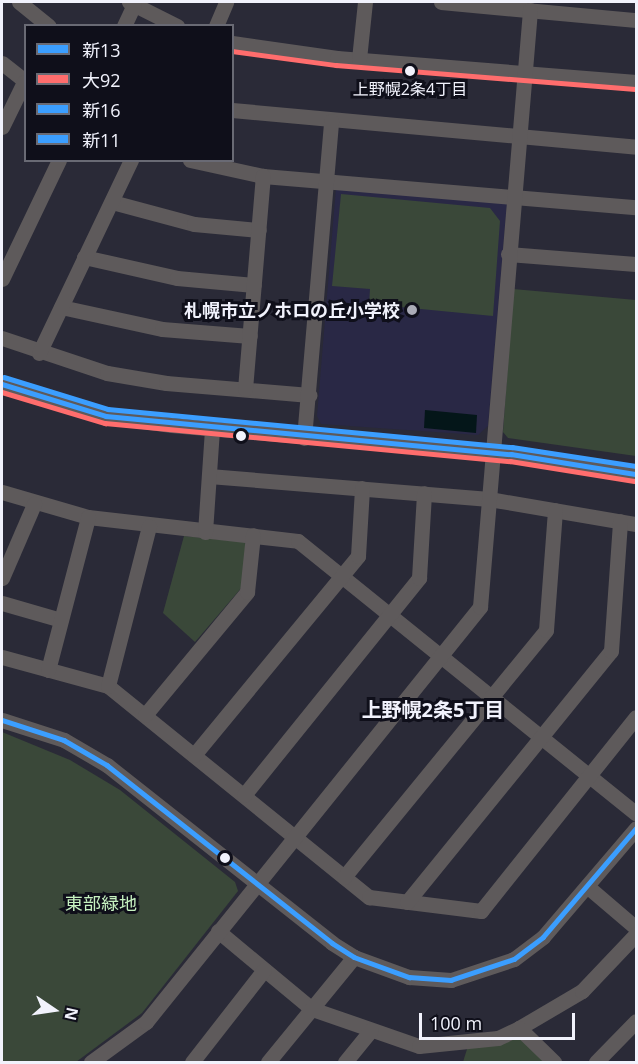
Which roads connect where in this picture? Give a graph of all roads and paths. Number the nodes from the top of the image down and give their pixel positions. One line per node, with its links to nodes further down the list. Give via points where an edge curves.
1 (19, 2): 10 (street)
2 (226, 2): 13 (street)
3 (365, 2): 15 (street)
4 (441, 2): 6 (street)
5 (131, 3): 11 (street); 12 (street)
6 (500, 4): 8 (street)
7 (566, 7): 8 (street); 9 (street)
8 (530, 10): 17 (street)
9 (636, 20)
10 (46, 24)
11 (125, 24)
12 (173, 24)
13 (217, 24)
14 (234, 43): 15 (street, via 276,52)
15 (359, 59): 17 (street)
16 (2, 63): 18 (street)
17 (523, 73): 19 (street); 24 (street)
18 (24, 81)
19 (636, 82)
20 (24, 84): 23 (street)
21 (234, 110): 22 (street)
22 (331, 121): 24 (street); 30 (street)
23 (2, 127)
24 (518, 139): 25 (street); 31 (street)
25 (636, 147)
26 (58, 162): 38 (street)
27 (130, 162): 32 (street)
28 (199, 162): 29 (street)
29 (264, 176): 30 (street); 34 (street)
30 (326, 181): 31 (street); 46 (street)
31 (513, 198): 33 (street); 35 (street)
32 (112, 202): 34 (street, via 194,224); 36 (street)
33 (636, 207)
34 (259, 230): 39 (street)
35 (508, 254): 37 (street); 49 (street)
36 (84, 257): 39 (street, via 177,278); 40 (street)
37 (636, 264)
38 (2, 279)
39 (254, 285): 41 (street)
40 (61, 307): 41 (street, via 162,329); 43 (street)
41 (250, 336): 45 (street)
42 (2, 338): 43 (street)
43 (39, 353): 45 (street, via 107,373 166,383)
44 (2, 384): 47 (street, via 106,416)
45 (245, 389): 46 (street)
46 (309, 395): 48 (street)
47 (212, 428): 48 (street); 51 (street)
48 (304, 438): 49 (street)
49 (493, 453): 50 (street); 55 (street)
50 (636, 474)
51 (209, 476): 52 (street); 62 (street)
52 (363, 488): 54 (street); 64 (street, via 358,556)
53 (2, 492): 56 (street)
54 (424, 493): 55 (street); 67 (street, via 419,578)
55 (489, 499): 57 (street); 69 (street, via 480,607)
56 (34, 504): 58 (street); 65 (street)
57 (555, 510): 59 (street); 73 (street, via 546,630)
58 (88, 517): 61 (street); 68 (street)
59 (620, 521): 60 (street); 77 (street, via 611,651)
60 (636, 524)
61 (149, 526): 62 (street); 72 (street)
62 (205, 532): 63 (street)
63 (253, 535): 64 (street, via 298,541); 74 (street, via 247,592)
64 (341, 575): 67 (street); 78 (street)
65 (2, 578)
66 (2, 603): 68 (street)
67 (390, 615): 69 (street); 80 (street)
68 (61, 620): 71 (street)
69 (440, 656): 73 (street); 83 (street)
70 (2, 657): 71 (street)
71 (48, 670): 72 (street)
72 (108, 686): 74 (street)
73 (491, 698): 77 (street); 84 (street)
74 (145, 715): 78 (street)
75 (636, 717): 79 (street)
76 (2, 720): 85 (street, via 64,740 107,765)
77 (541, 737): 79 (street); 87 (street)
78 (194, 755): 80 (street)
79 (589, 776): 81 (street); 87 (street, via 481,911)
80 (244, 795): 83 (street)
81 (636, 814)
82 (636, 828): 86 (street)
83 (294, 836): 84 (street); 85 (street)
84 (344, 877): 87 (street, via 369,897)
85 (257, 882): 89 (street); 91 (street)
86 (588, 887): 88 (street); 91 (street, via 543,937 514,959 485,972 451,980 409,977)
87 (407, 902)
88 (636, 928)
89 (218, 931): 92 (street); 97 (street, via 146,1022)
90 (636, 934): 95 (street, via 582,991)
91 (354, 957): 93 (street)
92 (264, 970): 93 (street); 100 (street)
93 (312, 1009): 96 (street); 101 (street)
94 (636, 1021): 104 (street)
95 (519, 1028): 96 (street, via 498,1038 419,1046); 103 (street)
96 (371, 1030): 102 (street)
97 (115, 1047): 98 (street); 99 (street)
98 (91, 1062)
99 (119, 1062)
100 (192, 1062)
101 (268, 1062)
102 (345, 1062)
103 (554, 1062)
104 (596, 1062)

